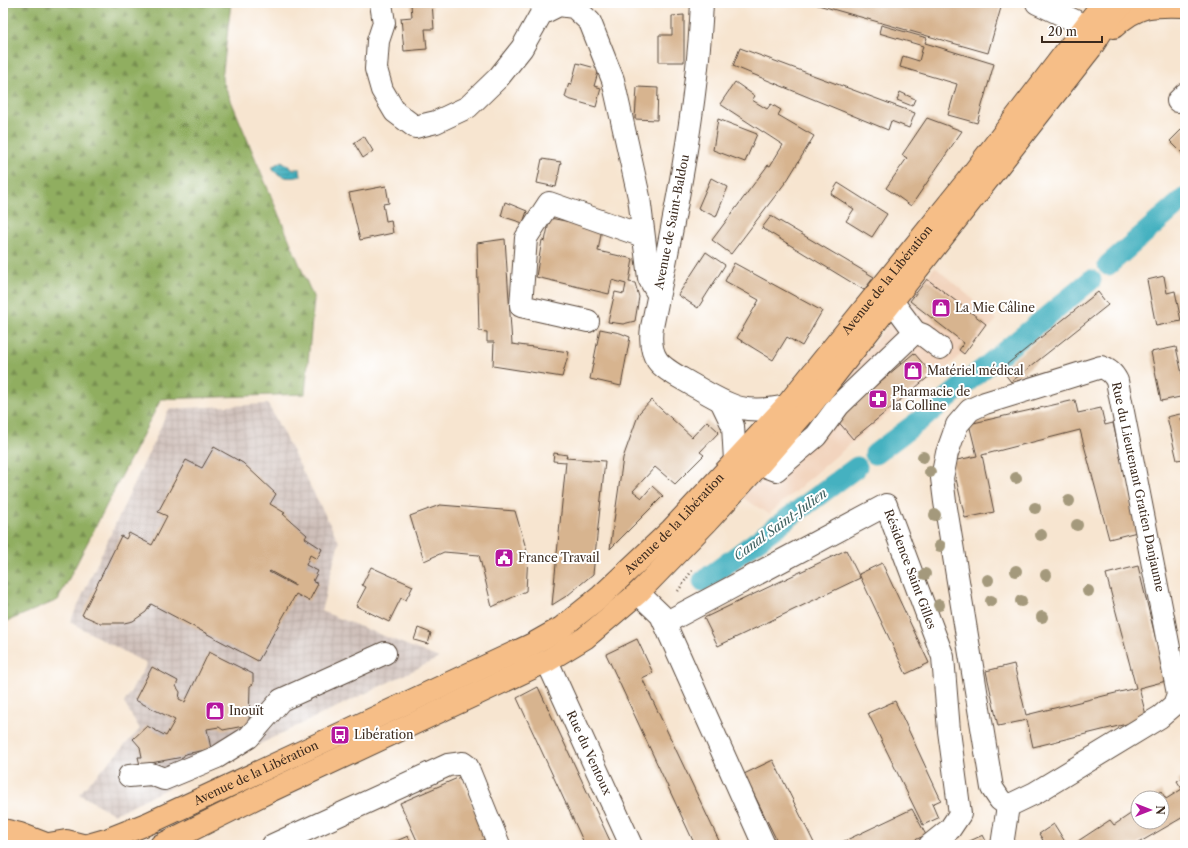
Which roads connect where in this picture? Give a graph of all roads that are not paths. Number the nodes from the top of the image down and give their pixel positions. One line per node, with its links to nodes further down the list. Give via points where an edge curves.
1 (381, 3): 6 (street, via 384,23 378,41 376,69 382,90 395,112 414,127 436,122 468,107 499,77 522,48 541,14 559,5)
2 (702, 3): 11 (street, Avenue de Saint-Baldou, via 688,140)
3 (1037, 3): 8 (street)
4 (1103, 3): 8 (main road, Avenue de la Libération)
5 (1124, 3): 9 (main road, Avenue de la Libération, via 1112,15)
6 (574, 5): 10 (street, via 590,22 613,80 639,197)
7 (1185, 6): 9 (main road, via 1152,6 1138,9)
8 (1086, 26): 17 (main road, Avenue de la Libération, via 967,181)
9 (1091, 48): 12 (main road, Avenue de la Libération)
10 (643, 236): 11 (street, via 649,278); 13 (street, via 549,203 526,238 521,306)
11 (658, 294): 16 (street, Avenue de Saint-Baldou, via 650,338 650,348 657,361 662,367)
12 (892, 301): 14 (street); 19 (main road, Avenue de la Libération, via 811,405)
13 (588, 321)
14 (915, 332): 15 (street); 19 (street, via 839,406 816,436 776,470)
15 (940, 348)
16 (722, 403): 17 (street, Avenue de Saint-Baldou, via 735,408 759,411); 18 (street, via 733,426)
17 (786, 406): 18 (main road, Avenue de la Libération)
18 (735, 461): 30 (main road, Avenue de la Libération, via 671,530 601,596 561,628 149,824)
19 (760, 464): 20 (main road, Avenue de la Libération)
20 (638, 593): 21 (street); 23 (main road, Avenue de la Libération, via 585,638)
21 (663, 619): 35 (street); 36 (street, Résidence Saint Gilles, via 886,505 943,656 949,731 960,814 950,830)
22 (385, 653): 24 (street, via 282,700 249,737 217,757 164,779 151,774)
23 (547, 661): 31 (main road, Avenue de la Libération); 34 (street, Rue du Ventoux)
24 (129, 776)
25 (1008, 806): 25 (street, Rue du Lieutenant Gratien Danjaume, via 1035,793 1160,717 1174,705 1178,694 1117,381 1114,374 1101,367 970,410 957,425 947,453 942,478 945,502 992,788); 27 (street)
26 (3, 830): 28 (main road)
27 (1006, 840)
28 (44, 844): 29 (main road, via 66,841)
29 (82, 845)
30 (88, 845)
31 (161, 845)
32 (273, 845): 33 (street, via 448,765 462,763 468,766)
33 (499, 845)
34 (630, 845)
35 (764, 845)
36 (930, 845)

